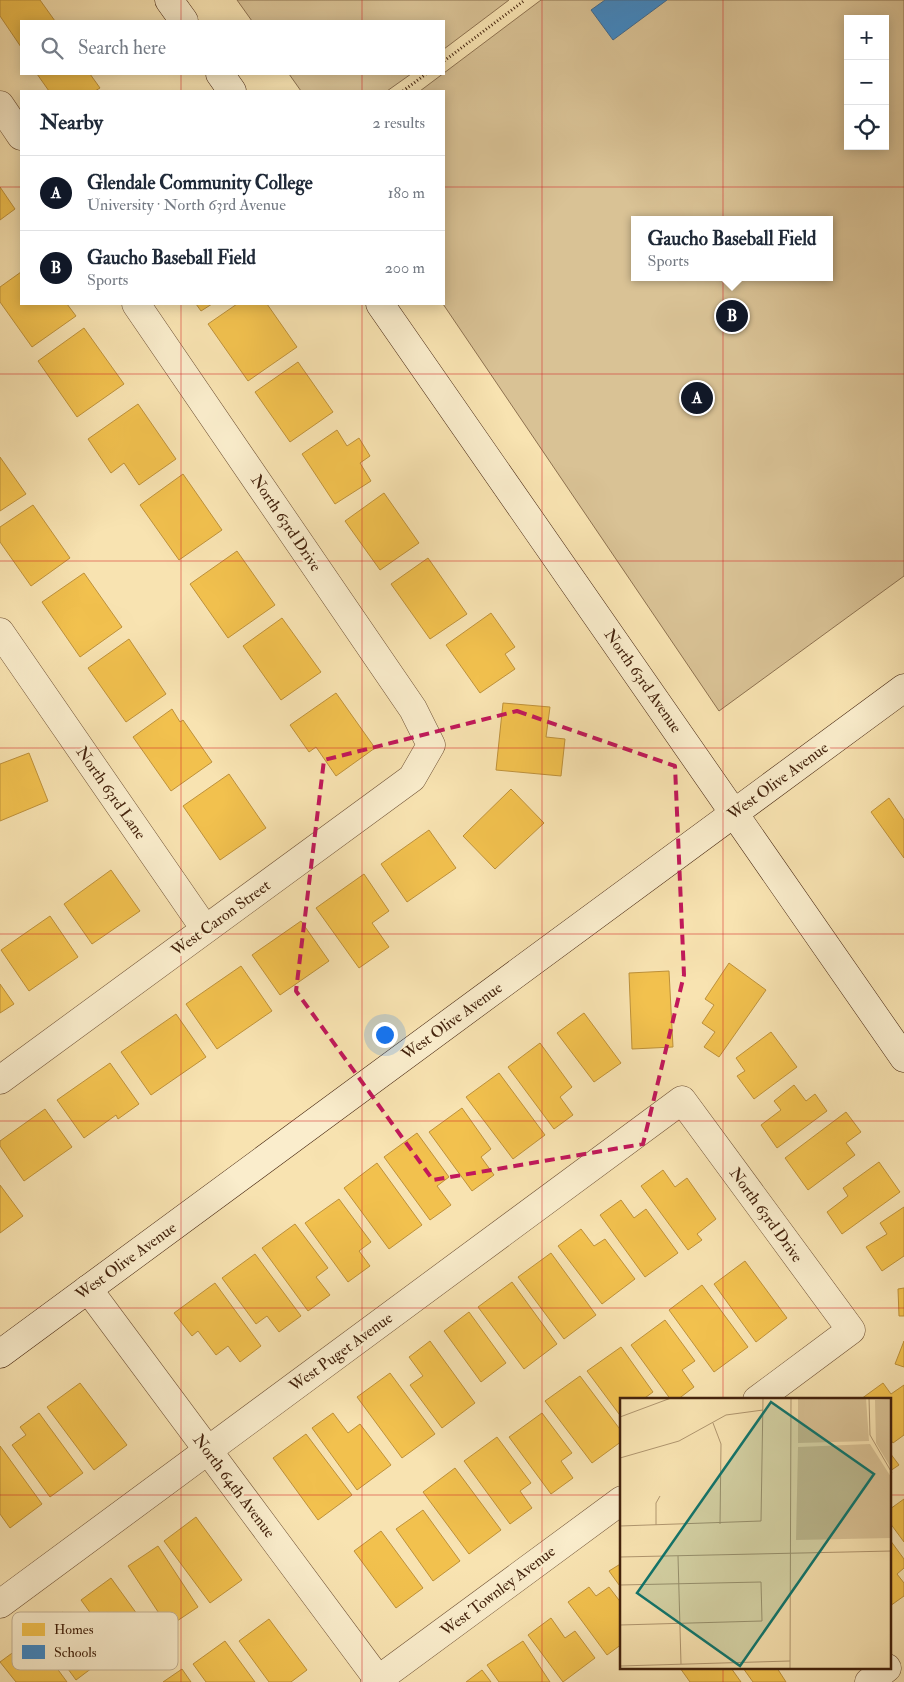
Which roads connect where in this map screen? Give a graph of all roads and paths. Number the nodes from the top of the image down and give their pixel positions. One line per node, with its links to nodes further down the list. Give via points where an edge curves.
1 (169, 0): 3 (street)
2 (525, 0): 4 (path)
3 (183, 20)
4 (445, 60)
5 (221, 75): 7 (street)
6 (425, 75): 8 (path)
7 (231, 90)
8 (404, 90)
9 (0, 105): 10 (street)
10 (20, 135)
11 (137, 305): 16 (street, North 63rd Drive, via 413,709)
12 (381, 305): 17 (street, North 63rd Avenue)
13 (0, 632): 14 (street, North 63rd Lane)
14 (8, 662): 18 (street, North 63rd Lane)
15 (904, 688): 17 (street, West Olive Avenue)
16 (431, 745): 18 (street, West Caron Street, via 412,778)
17 (733, 814): 19 (street, North 63rd Avenue); 22 (street, West Olive Avenue)
18 (205, 929): 20 (street, West Caron Street)
19 (904, 1058)
20 (0, 1080)
21 (682, 1100): 24 (street, North 63rd Drive, via 851,1330); 25 (street, West Puget Avenue)
22 (88, 1289): 23 (street, West Olive Avenue); 25 (street, North 64th Avenue)
23 (0, 1354)
24 (760, 1398)
25 (208, 1450): 27 (street, West Puget Avenue); 31 (street, North 64th Avenue)
26 (620, 1501): 31 (street, West Townley Avenue)
27 (0, 1604)
28 (904, 1656): 29 (street)
29 (892, 1665)
30 (885, 1670): 32 (street)
31 (378, 1681)
32 (869, 1682)

